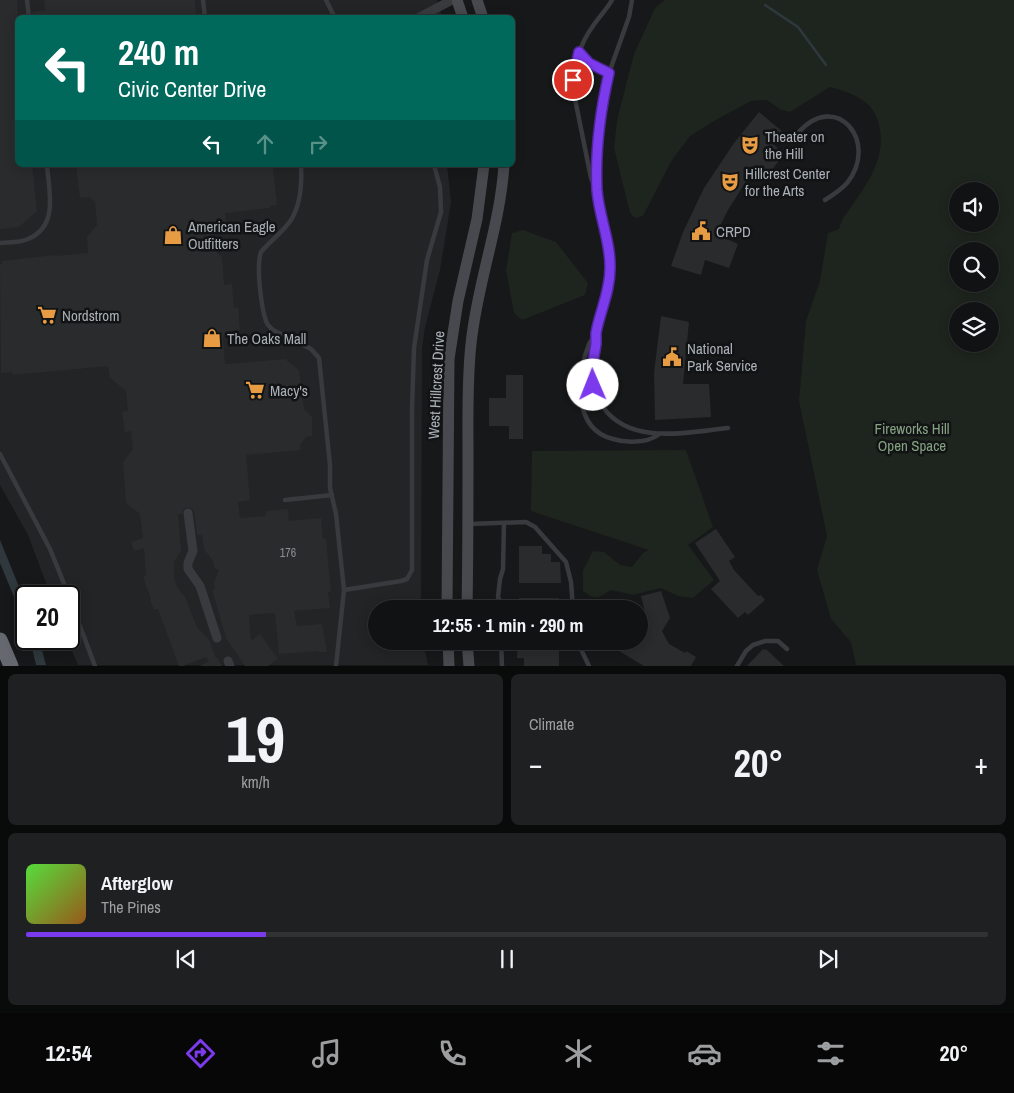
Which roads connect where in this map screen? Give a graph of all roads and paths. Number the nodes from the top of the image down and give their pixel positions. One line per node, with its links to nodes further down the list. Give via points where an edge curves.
1 (27, 0): 9 (lane)
2 (204, 0): 10 (lane)
3 (326, 0): 11 (lane)
4 (452, 0): 12 (street)
5 (457, 0): 13 (main road)
6 (477, 0): 14 (main road)
7 (612, 0): 15 (lane)
8 (632, 0): 16 (lane)
9 (29, 15)
10 (205, 15)
11 (334, 15)
12 (424, 15)
13 (462, 15)
14 (482, 15)
15 (579, 52): 16 (lane, via 589,63); 23 (lane, via 574,70 574,94)
16 (609, 73): 23 (lane, via 596,143)
17 (798, 133): 24 (lane, via 810,123 835,117 844,120 856,134 858,158 852,175)
18 (47, 167): 25 (lane, via 51,206 47,223 29,239)
19 (301, 167): 30 (lane, via 295,212 261,252 260,281 268,326 311,349 319,358)
20 (435, 167): 36 (lane, via 440,187 441,212 427,260 414,354 412,570 407,579 401,581)
21 (484, 167): 37 (main road, West Hillcrest Drive, via 477,219 458,301 449,359)
22 (504, 167): 34 (main road, via 498,220 471,342)
23 (597, 191): 26 (lane, via 608,241 610,270)
24 (825, 200)
25 (0, 243)
26 (596, 334): 28 (lane, via 591,376 598,400 617,422); 28 (lane, via 590,343 580,384 584,415 603,436 621,441)
27 (728, 428): 28 (lane)
28 (658, 435)
29 (0, 454): 35 (lane, via 42,533)
30 (332, 495): 31 (lane); 36 (lane)
31 (285, 500)
32 (188, 513): 42 (street, via 193,552 188,569 200,586)
33 (504, 523): 34 (lane); 39 (lane); 40 (lane, via 531,524 566,562)
34 (468, 524): 38 (main road)
35 (64, 585)
36 (344, 590): 53 (lane)
37 (447, 600)
38 (467, 600)
39 (500, 600)
40 (572, 600)
41 (80, 626): 52 (lane)
42 (217, 638)
43 (0, 640): 51 (highway)
44 (788, 649): 58 (lane, via 778,641 765,640 752,645)
45 (448, 650): 54 (main road)
46 (468, 650): 55 (main road)
47 (501, 650): 56 (lane)
48 (581, 650): 57 (lane)
49 (0, 661): 50 (highway)
50 (2, 666)
51 (11, 666)
52 (95, 666)
53 (336, 666)
54 (449, 666)
55 (469, 666)
56 (502, 666)
57 (589, 666)
58 (737, 666)

